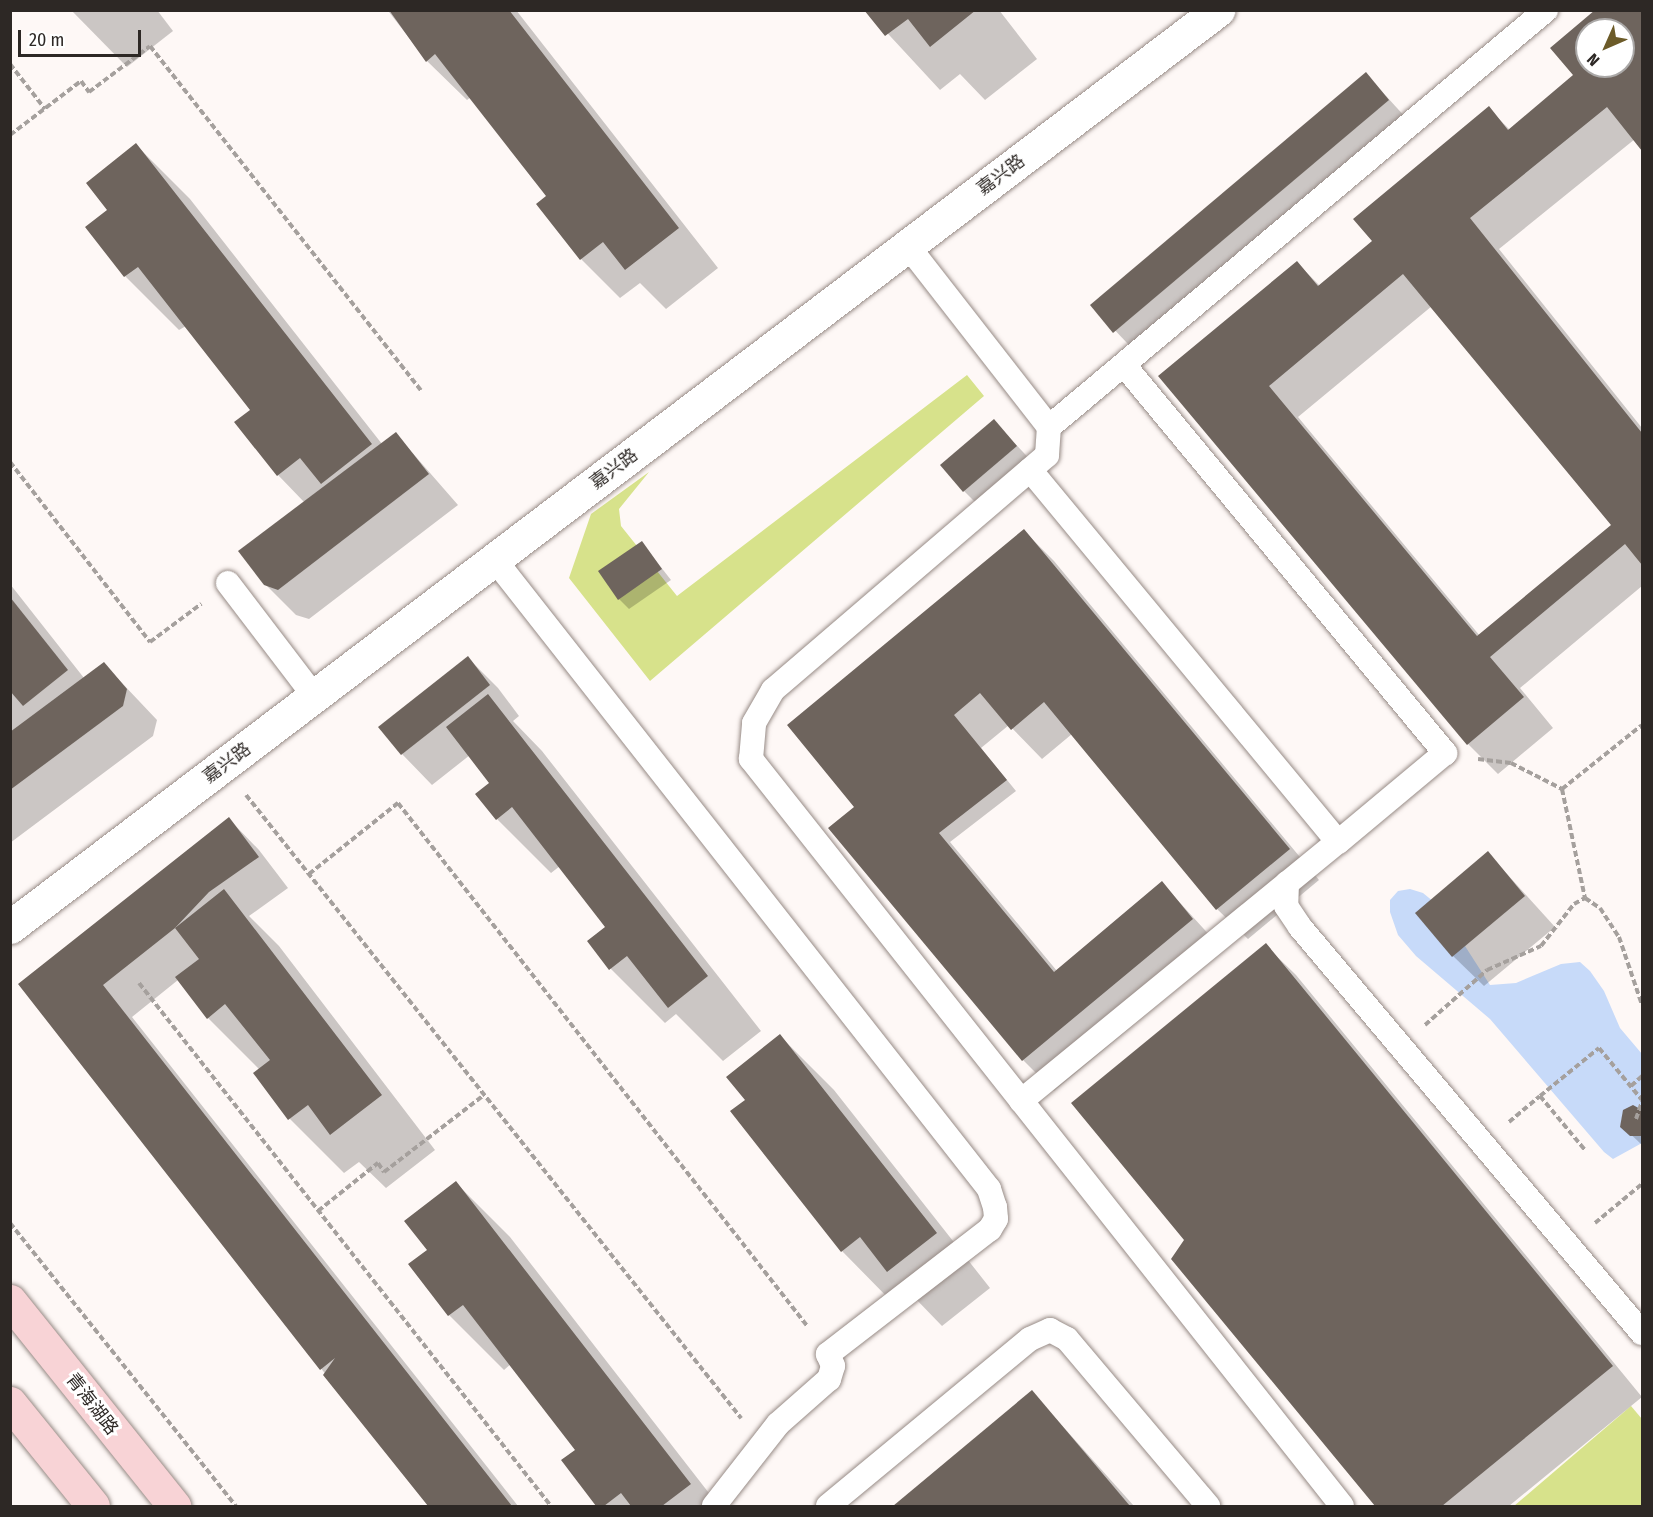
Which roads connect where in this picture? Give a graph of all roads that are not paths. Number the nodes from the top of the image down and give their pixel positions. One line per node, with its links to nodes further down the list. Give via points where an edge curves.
1 (1218, 10): 3 (street, 嘉兴路)
2 (1546, 10): 4 (lane)
3 (908, 246): 5 (lane); 7 (street, 嘉兴路)
4 (1124, 365): 5 (lane); 10 (lane, via 1445,753)
5 (1049, 428): 6 (lane, via 1047,455)
6 (1030, 470): 10 (lane); 13 (lane, via 773,690 754,723 750,759)
7 (495, 560): 9 (street, 嘉兴路); 19 (lane, via 989,1190 996,1219 990,1229 828,1354 833,1366 829,1379 778,1424)
8 (228, 584): 9 (lane)
9 (315, 697): 12 (street, 嘉兴路)
10 (1338, 842): 11 (lane)
11 (1287, 883): 13 (lane); 15 (lane, via 1286,906 1299,927)
12 (10, 927)
13 (1021, 1101): 22 (lane)
14 (10, 1301): 18 (main road, 青海湖路)
15 (1642, 1333)
16 (10, 1403): 17 (main road)
17 (93, 1506)
18 (174, 1506)
19 (714, 1506)
20 (828, 1506): 21 (lane, via 1030,1339 1050,1330 1067,1339)
21 (1208, 1506)
22 (1342, 1506)

